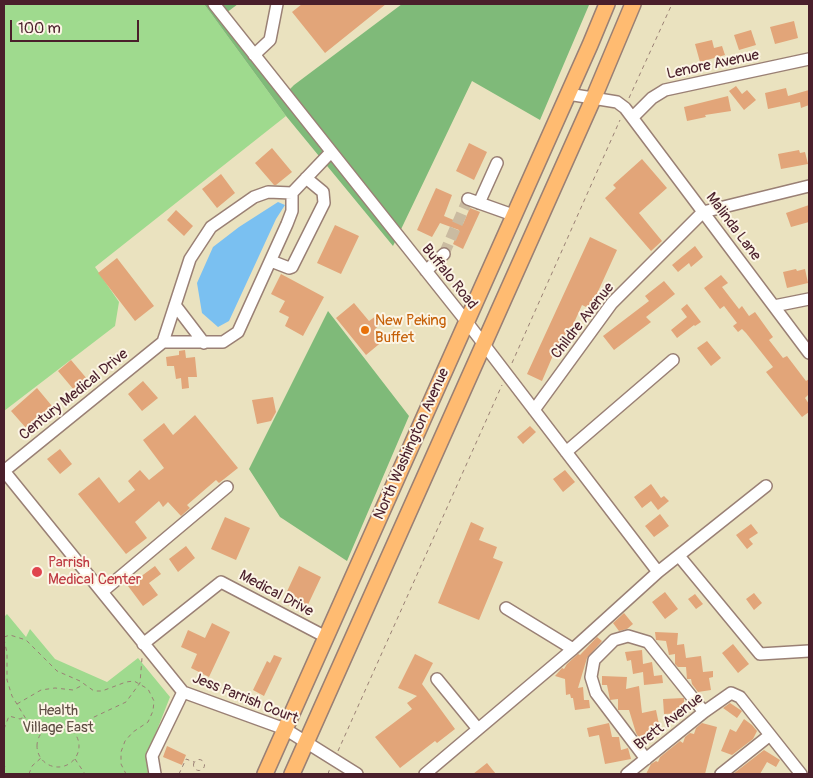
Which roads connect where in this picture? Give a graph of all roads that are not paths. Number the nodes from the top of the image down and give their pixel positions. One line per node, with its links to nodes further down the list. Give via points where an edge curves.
1 (214, 4): 5 (street, Buffalo Road)
2 (277, 4): 5 (street, via 270,40)
3 (607, 4): 7 (main road, North Washington Avenue)
4 (633, 4): 8 (main road, North Washington Avenue)
5 (254, 55): 10 (street, Buffalo Road)
6 (809, 59): 9 (street, Lenore Avenue, via 665,90 652,98)
7 (568, 94): 8 (street); 16 (main road, North Washington Avenue)
8 (594, 97): 9 (street, Malinda Lane, via 617,102); 26 (main road, North Washington Avenue)
9 (634, 117): 15 (street, Malinda Lane)
10 (331, 152): 12 (street); 19 (street, Buffalo Road)
11 (497, 163): 16 (street, via 473,201)
12 (306, 178): 14 (street); 18 (street, via 323,192 324,203 292,267)
13 (809, 186): 15 (street)
14 (292, 193): 18 (street, via 292,210); 21 (street, via 268,192 254,197 211,227 190,258)
15 (703, 212): 22 (street, Malinda Lane); 29 (street, Childre Avenue, via 612,303)
16 (513, 215): 23 (main road, North Washington Avenue)
17 (444, 254): 19 (street)
18 (270, 261): 25 (street, via 238,332 223,342)
19 (426, 271): 23 (street, Buffalo Road)
20 (809, 299): 22 (street)
21 (175, 305): 24 (street); 25 (street)
22 (774, 306): 27 (street, Malinda Lane)
23 (466, 321): 26 (street, Buffalo Road); 38 (main road, North Washington Avenue)
24 (163, 342): 25 (street); 31 (street, Century Medical Drive)
25 (204, 343)
26 (483, 345): 29 (street, Buffalo Road); 48 (main road, North Washington Avenue)
27 (809, 353)
28 (673, 360): 30 (street)
29 (534, 410): 30 (street, Buffalo Road)
30 (566, 452): 35 (street, Buffalo Road)
31 (4, 471): 36 (street, Jess Parrish Court)
32 (766, 486): 34 (street)
33 (227, 487): 36 (street)
34 (679, 556): 35 (street); 41 (street, via 760,654)
35 (658, 572): 40 (street)
36 (102, 592): 39 (street, Jess Parrish Court)
37 (506, 608): 40 (street)
38 (326, 637): 39 (street, Medical Drive, via 221,582); 46 (main road, North Washington Avenue)
39 (141, 649): 43 (street, Jess Parrish Court)
40 (573, 649): 45 (street)
41 (809, 651)
42 (437, 679): 45 (street)
43 (183, 692): 46 (street, Jess Parrish Court); 50 (street, via 152,756)
44 (704, 712): 47 (street, Brett Avenue, via 731,693 740,697); 49 (street, Brett Avenue); 49 (street, via 648,642 628,636 614,640 594,660 590,677 596,693)
45 (478, 729): 54 (street)
46 (285, 730): 48 (street, Jess Parrish Court); 51 (main road, North Washington Avenue)
47 (770, 735): 56 (street); 57 (street)
48 (306, 742): 52 (main road, North Washington Avenue); 53 (street, Jess Parrish Court)
49 (646, 759): 55 (street, Brett Avenue)
50 (155, 774)
51 (265, 774)
52 (292, 774)
53 (357, 774)
54 (425, 774)
55 (627, 774)
56 (720, 774)
57 (801, 774)

